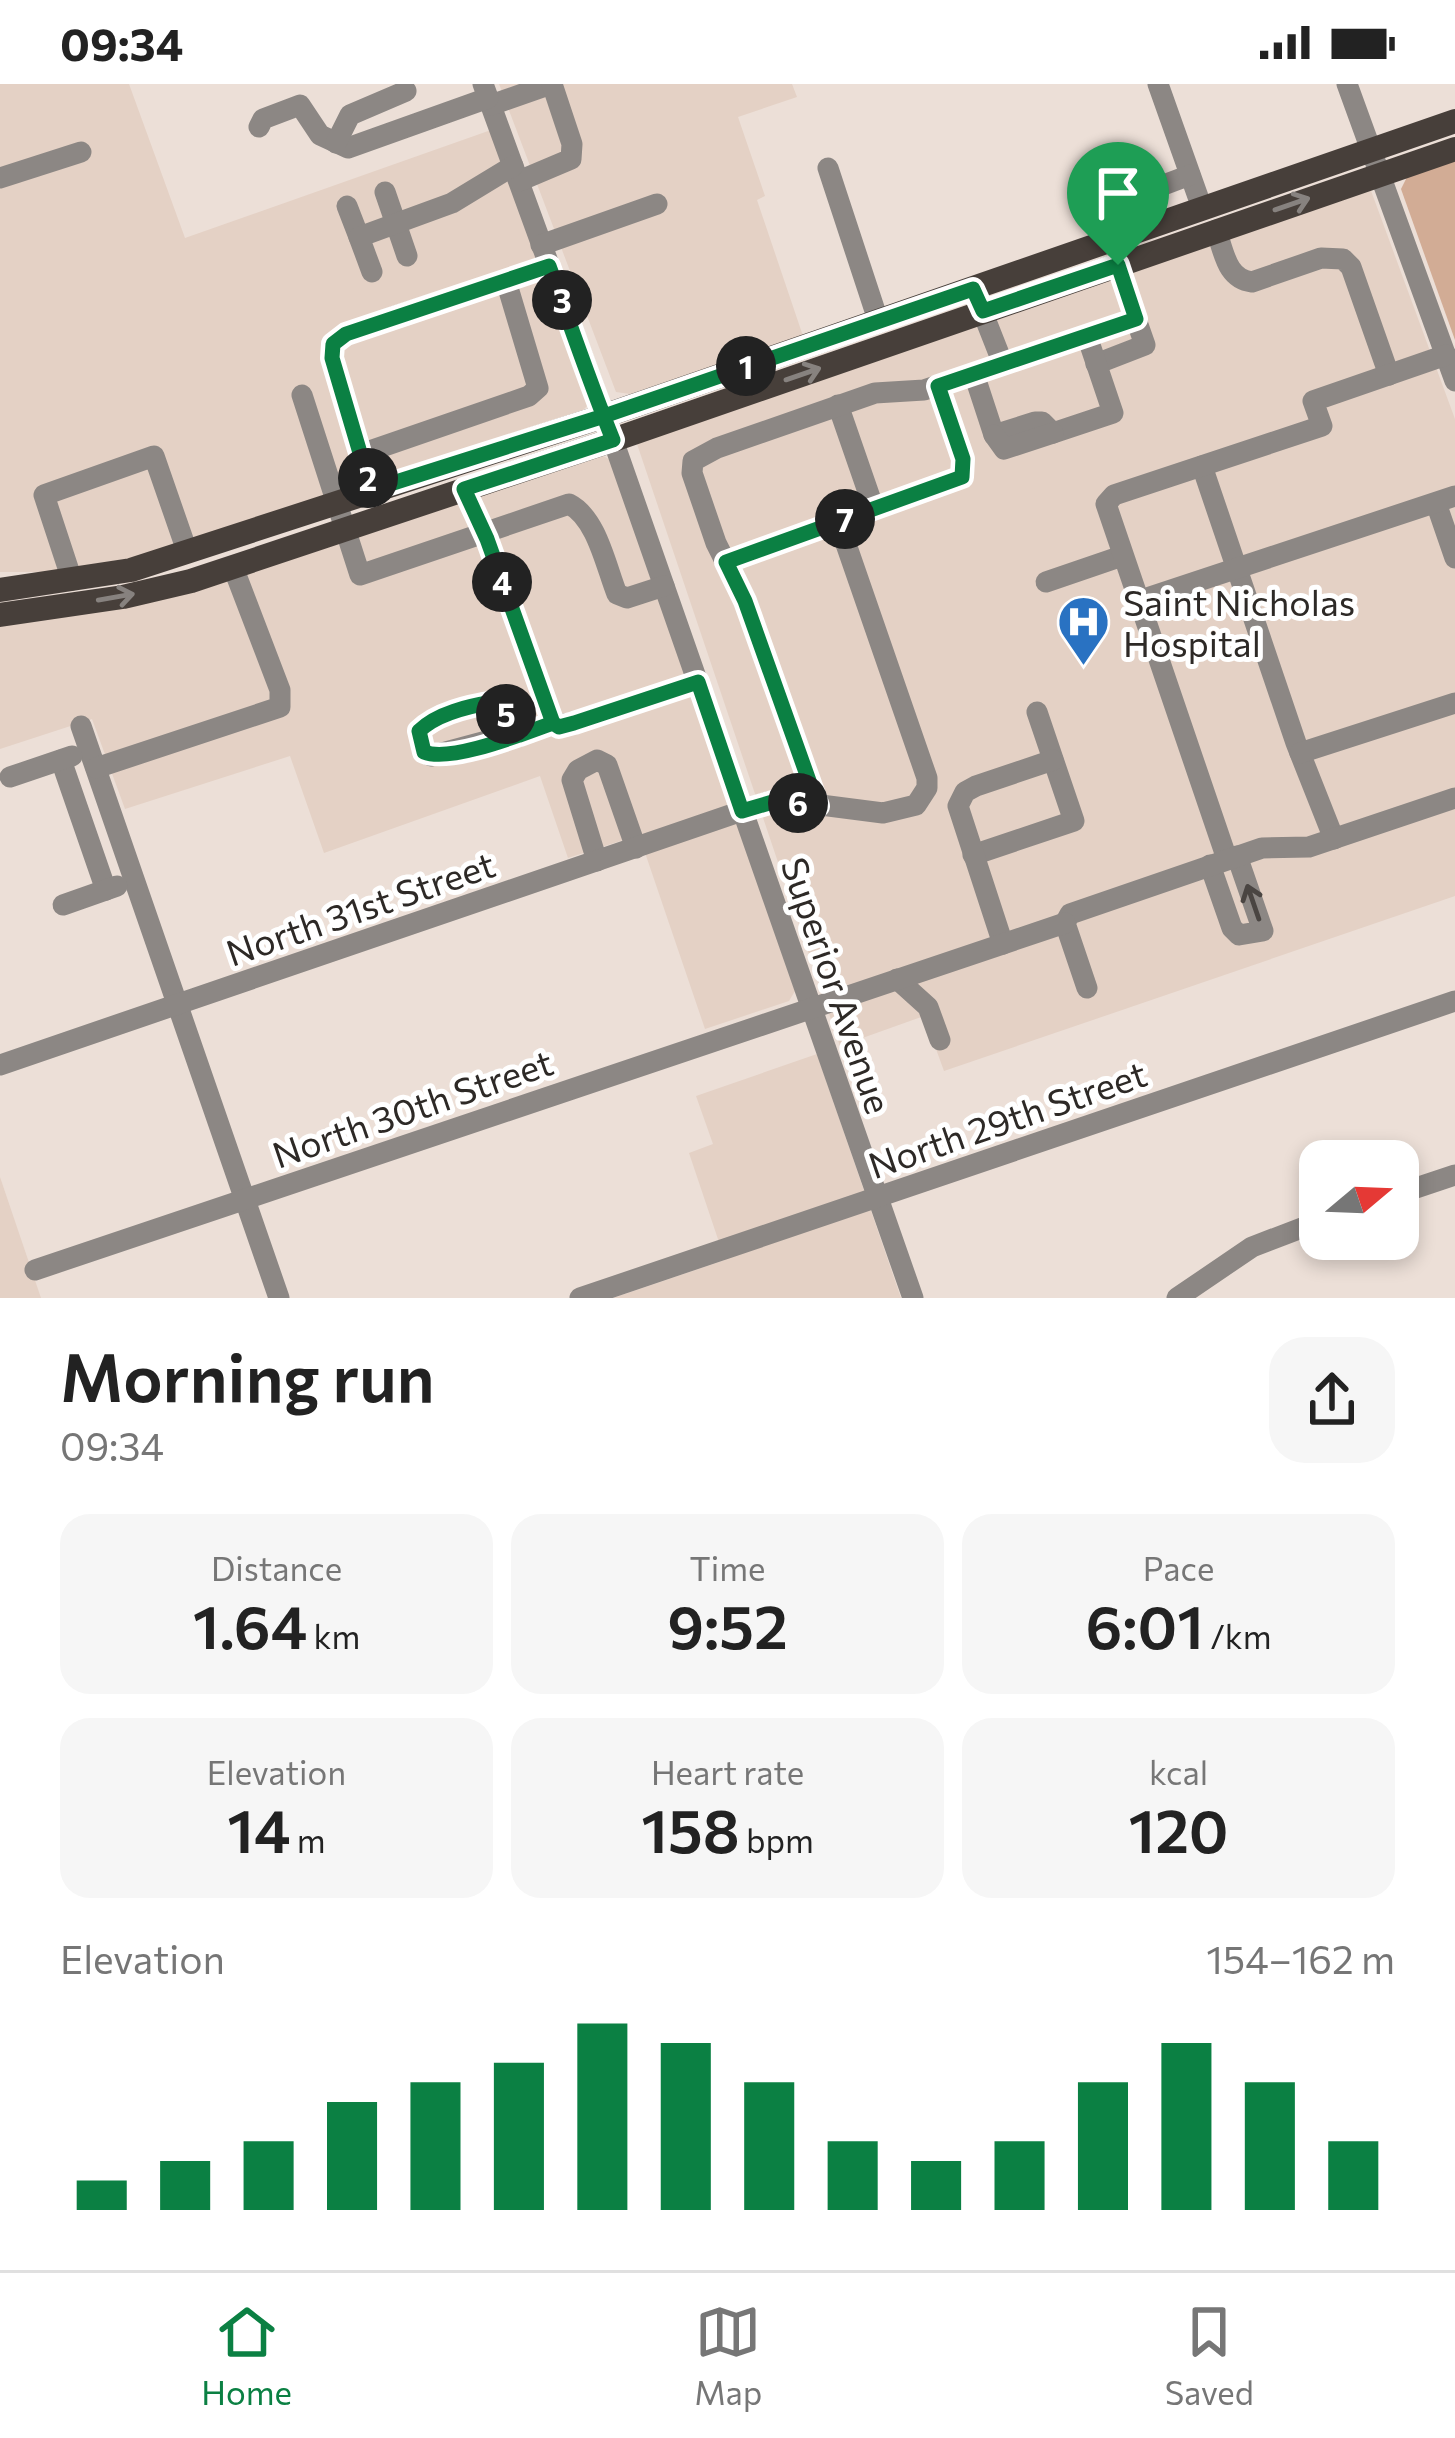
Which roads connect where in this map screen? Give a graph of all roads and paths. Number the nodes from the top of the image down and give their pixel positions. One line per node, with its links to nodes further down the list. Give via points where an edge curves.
1 (552, 84): 5 (street); 13 (street, via 571,159)
2 (1158, 84): 15 (street)
3 (1347, 84): 9 (street)
4 (406, 91): 8 (street, via 350,115)
5 (487, 96): 8 (street, via 378,140); 13 (street, Superior Avenue)
6 (1455, 121): 9 (main road)
7 (259, 128): 8 (street, via 300,105 320,135)
8 (336, 143)
9 (1371, 149): 14 (street); 20 (main road)
10 (1455, 149): 14 (main road)
11 (81, 152): 16 (street)
12 (828, 168): 32 (street)
13 (516, 174): 21 (street); 25 (street, Superior Avenue)
14 (1381, 174): 22 (main road, one-way to 14); 34 (street)
15 (1190, 175): 20 (street); 23 (street, via 1129,198)
16 (0, 178)
17 (385, 192): 21 (street)
18 (656, 204): 25 (street)
19 (347, 206): 24 (street)
20 (1202, 208): 23 (main road)
21 (396, 223): 24 (street); 26 (street)
22 (1216, 230): 27 (main road); 38 (street, via 1231,272 1243,281 1343,259)
23 (1132, 234): 30 (main road)
24 (358, 237): 28 (street)
25 (545, 255): 29 (street); 43 (street, Superior Avenue)
26 (407, 256)
27 (1118, 265): 30 (main road); 31 (street)
28 (371, 272)
29 (506, 281): 44 (street, via 333,344); 44 (street, via 538,388)
30 (978, 300): 32 (main road); 35 (street); 43 (main road, one-way to 30)
31 (1136, 319): 33 (street); 36 (street, via 1145,345)
32 (878, 320): 43 (main road)
33 (1087, 336): 35 (street); 36 (street)
34 (1446, 355): 38 (street); 39 (street)
35 (1003, 364): 37 (street)
36 (1096, 364): 37 (street, via 1113,413 1053,433 1035,422 994,435)
37 (974, 374): 40 (street)
38 (1389, 375): 45 (street, via 1313,401 1322,427)
39 (1455, 380)
40 (938, 386): 42 (street); 50 (street, via 962,477)
41 (302, 395): 49 (street)
42 (838, 405): 50 (street); 57 (street, via 693,461)
43 (609, 428): 46 (main road); 47 (main road); 62 (street, Superior Avenue)
44 (361, 454): 47 (street)
45 (1202, 466): 55 (street, via 1109,499); 59 (street)
46 (464, 489): 52 (main road); 53 (street)
47 (371, 490): 49 (main road)
48 (1445, 499): 56 (street); 59 (street)
49 (335, 502): 52 (street); 54 (main road)
50 (874, 509): 51 (street)
51 (838, 521): 57 (street); 78 (street, North 31st Street, via 927,788 899,812)
52 (342, 530): 53 (street, via 362,576); 58 (main road)
53 (484, 532): 62 (street, via 569,504 592,529 617,594); 69 (street)
54 (187, 551): 60 (main road); 60 (street, via 154,456 44,495)
55 (1122, 556): 61 (street); 64 (street)
56 (1455, 558)
57 (726, 562): 78 (street)
58 (233, 567): 65 (main road, one-way to 58, via 123,597); 73 (street, via 280,706)
59 (1237, 569): 64 (street); 72 (street)
60 (72, 580): 63 (main road)
61 (1046, 582)
62 (664, 586): 66 (street, Superior Avenue)
63 (0, 590)
64 (1138, 602): 83 (street)
65 (0, 615)
66 (698, 682): 69 (street); 79 (street, Superior Avenue)
67 (1455, 703): 72 (street)
68 (1036, 712): 75 (street)
69 (553, 723): 71 (street)
70 (81, 726): 73 (street)
71 (520, 735)
72 (1300, 753): 80 (street)
73 (93, 759): 74 (street); 85 (street)
74 (61, 760): 76 (street); 86 (street)
75 (1053, 760): 82 (street, via 960,797); 82 (street, via 1074,821)
76 (10, 777)
77 (1455, 797): 80 (street, North 30th Street)
78 (818, 806): 79 (street, North 31st Street, via 776,801)
79 (742, 811): 81 (street, North 31st Street); 94 (street, Superior Avenue)
80 (1334, 838): 83 (street, North 30th Street)
81 (636, 848): 84 (street, North 31st Street); 84 (street, via 607,765 597,760 572,780)
82 (973, 855): 89 (street)
83 (1225, 860): 88 (street, North 30th Street, via 1077,910)
84 (597, 861): 93 (street, North 31st Street)
85 (134, 880): 86 (street); 93 (street)
86 (106, 890): 87 (street)
87 (63, 905)
88 (1066, 923): 89 (street, North 30th Street); 91 (street)
89 (1003, 944): 90 (street, North 30th Street)
90 (897, 979): 94 (street, North 30th Street); 95 (street, via 928,1007)
91 (1087, 988)
92 (1455, 1000): 99 (street, North 29th Street)
93 (178, 1004): 96 (street, North 31st Street); 100 (street)
94 (811, 1007): 99 (street, Superior Avenue); 100 (street, North 30th Street)
95 (940, 1040)
96 (0, 1065)
97 (1455, 1175): 98 (street)
98 (1419, 1187)
99 (878, 1197): 104 (street, North 29th Street); 105 (street, Superior Avenue)
100 (244, 1198): 102 (street, North 30th Street); 103 (street)
101 (1299, 1229): 106 (street, via 1252,1247)
102 (35, 1270)
103 (279, 1298)
104 (580, 1298)
105 (913, 1298)
106 (1177, 1298)

